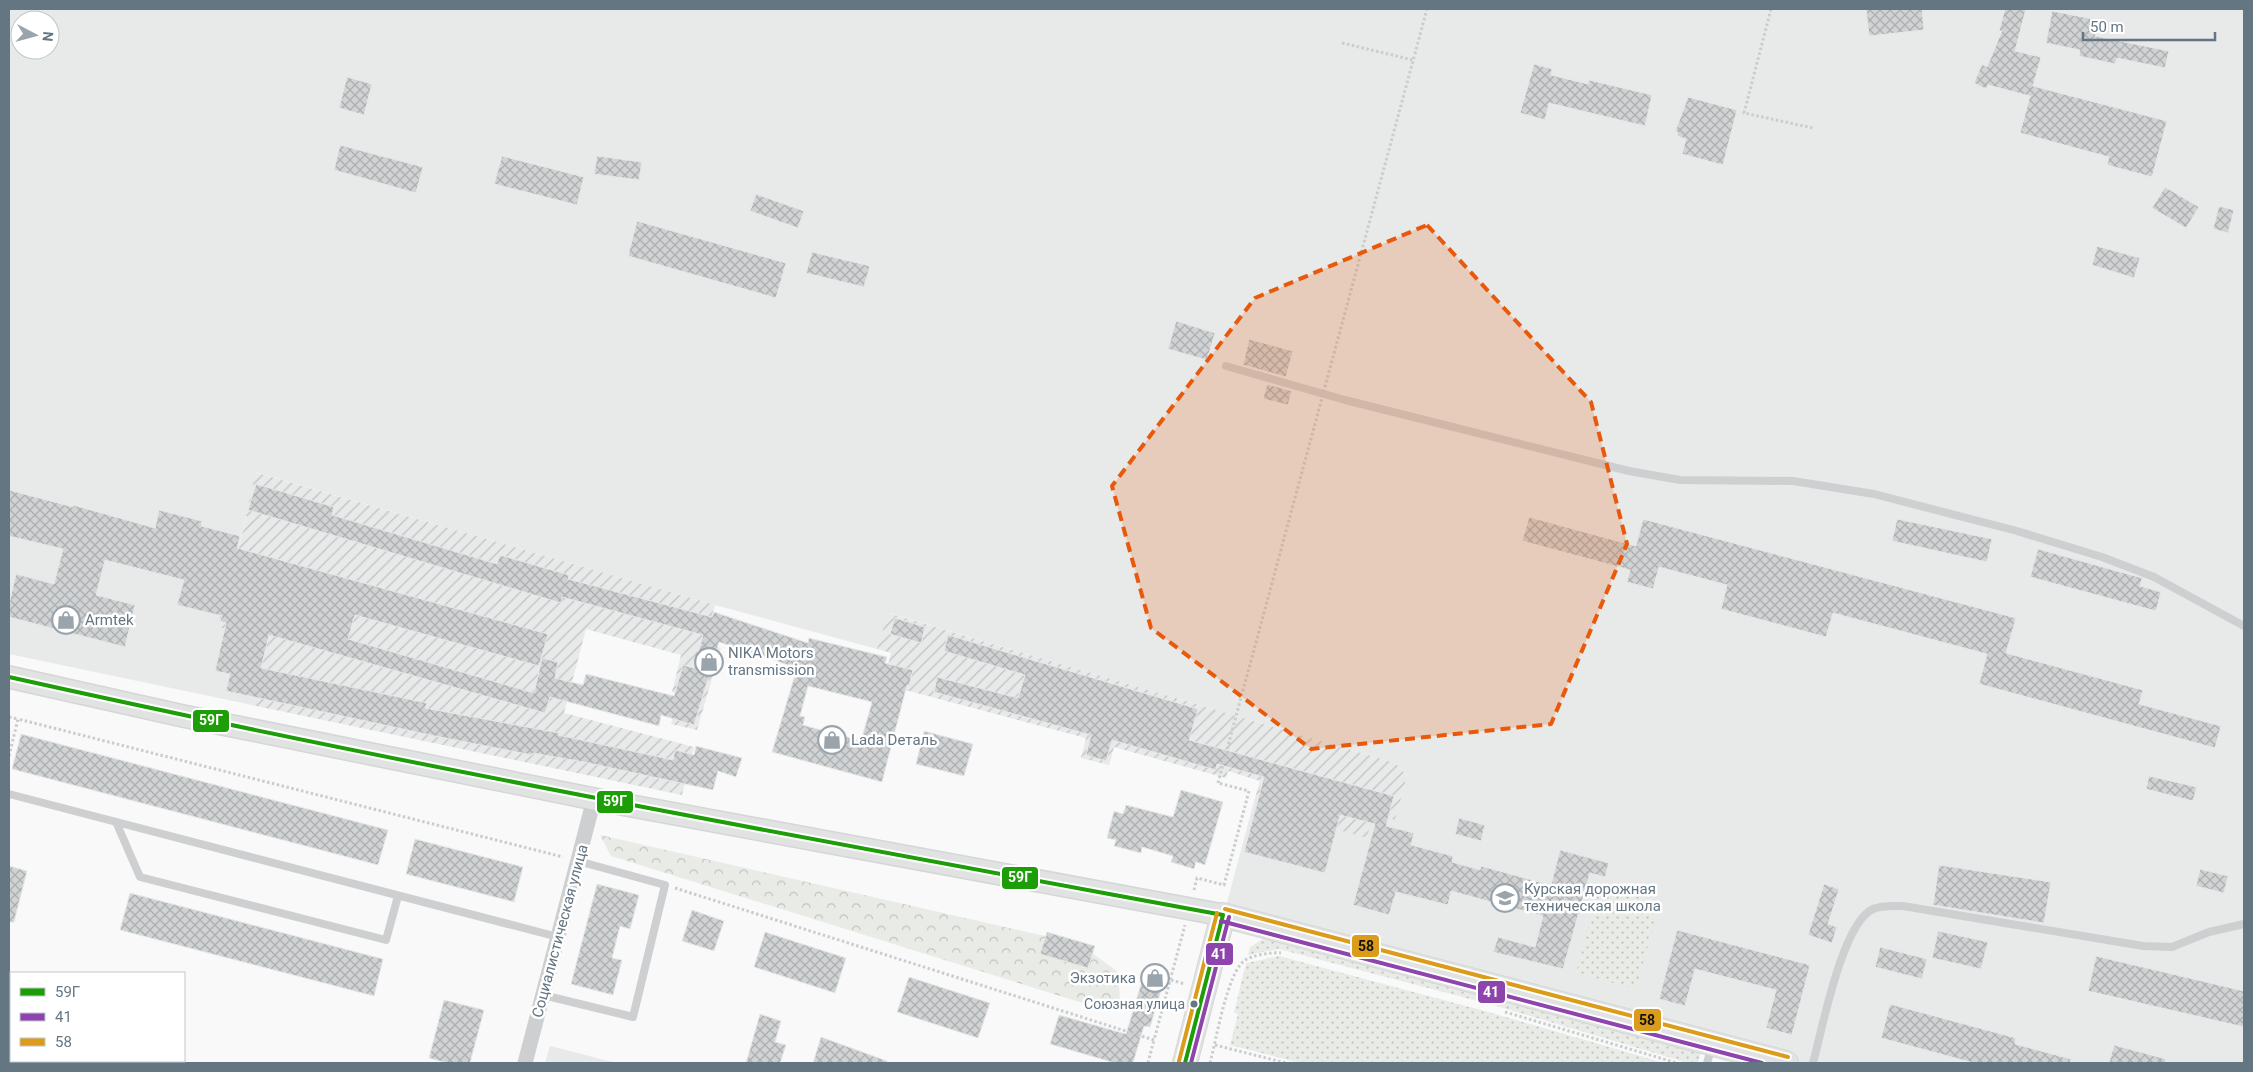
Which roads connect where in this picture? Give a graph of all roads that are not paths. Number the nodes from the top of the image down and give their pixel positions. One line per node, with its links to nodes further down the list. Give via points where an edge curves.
1 (1226, 366): 2 (lane, via 1345,400 1629,471 1680,480 1793,480 1874,494 2102,556 2154,577)
2 (2244, 626)
3 (9, 677): 5 (main road, via 183,716)
4 (9, 794): 6 (lane)
5 (594, 799): 7 (street, Социалистическая улица); 9 (main road)
6 (116, 822): 8 (lane); 8 (lane, via 140,877 386,940)
7 (578, 860): 11 (street, Социалистическая улица); 12 (lane, via 665,885 633,1017)
8 (398, 896): 11 (lane)
9 (1222, 915): 13 (main road); 15 (main road)
10 (2244, 924): 17 (lane, via 2209,932 2172,947 2143,946 1903,906 1873,909 1860,919 1843,951)
11 (558, 937): 12 (street, Социалистическая улица)
12 (543, 995): 14 (street, Социалистическая улица)
13 (1710, 1054): 16 (main road)
14 (525, 1063)
15 (1185, 1063)
16 (1786, 1063)
17 (1813, 1063)

